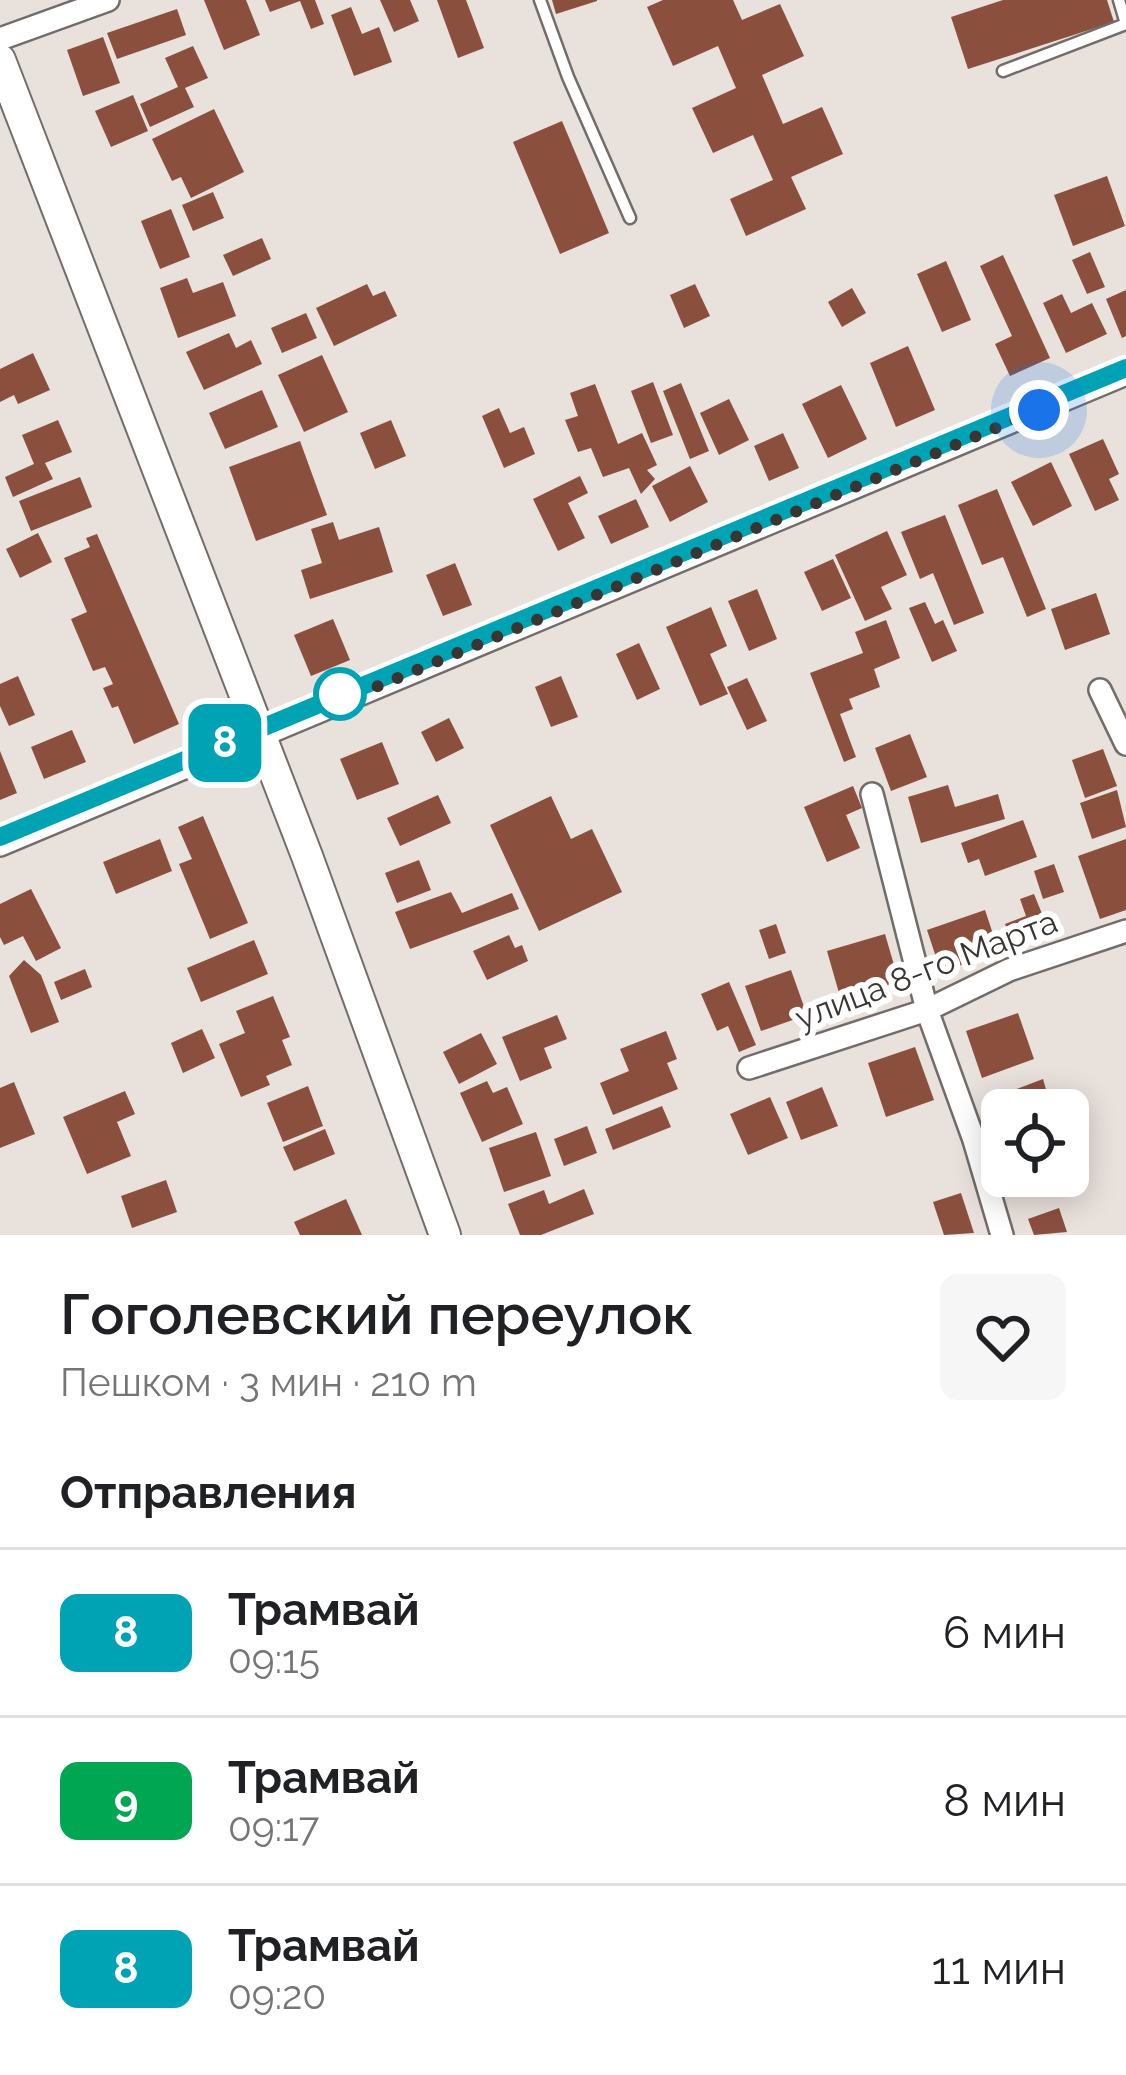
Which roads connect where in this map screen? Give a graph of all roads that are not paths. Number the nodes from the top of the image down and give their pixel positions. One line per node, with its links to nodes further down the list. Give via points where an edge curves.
1 (108, 0): 4 (street)
2 (540, 0): 7 (lane)
3 (1119, 0): 6 (lane, via 1126,24)
4 (0, 39)
5 (0, 60): 10 (main road)
6 (1003, 70)
7 (630, 218)
8 (1126, 374): 10 (street)
9 (1100, 691): 11 (street)
10 (258, 736): 13 (street); 17 (main road)
11 (1126, 744)
12 (872, 794): 15 (street)
13 (0, 845)
14 (1126, 931): 15 (street, улица 8-го Марта, via 1009,970)
15 (927, 1010): 16 (street, улица 8-го Марта); 18 (street)
16 (749, 1068)
17 (445, 1235)
18 (1002, 1235)

